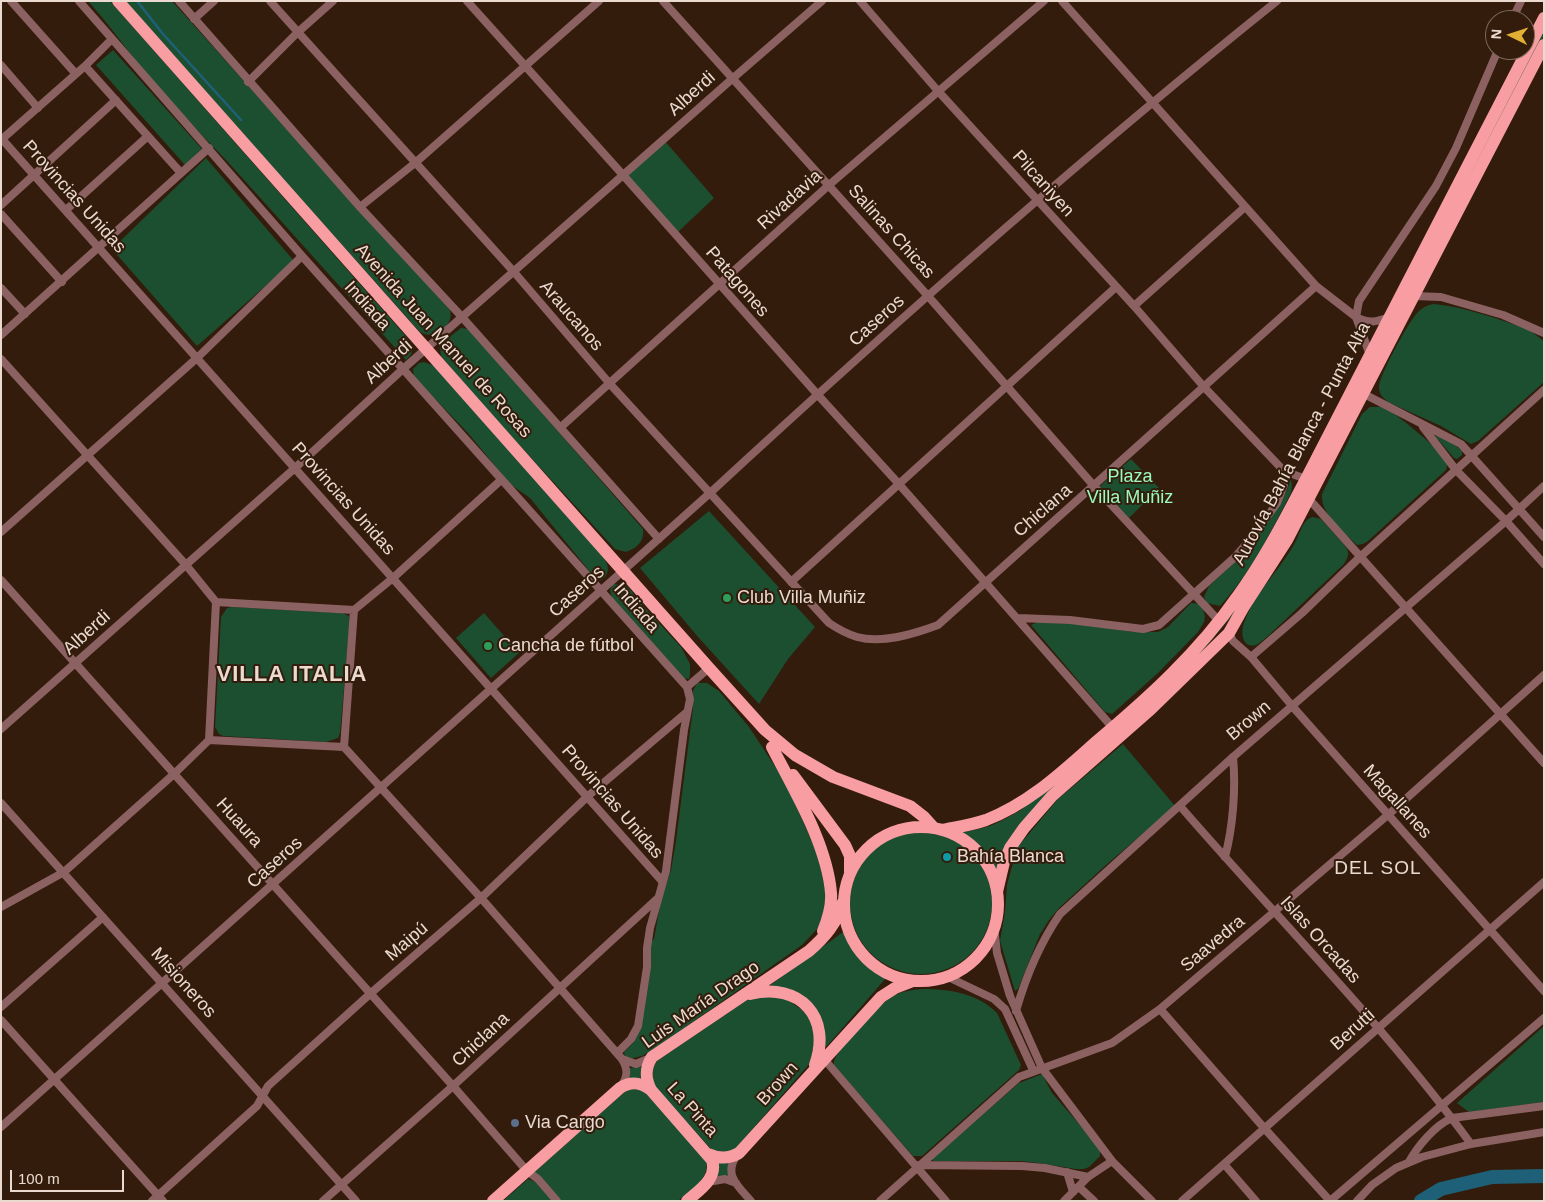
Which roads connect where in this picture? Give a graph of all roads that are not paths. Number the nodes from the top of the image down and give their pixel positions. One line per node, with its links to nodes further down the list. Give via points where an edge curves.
1 (11, 1): 25 (street)
2 (79, 1): 19 (street, Indiada)
3 (118, 1): 63 (main road, Avenida Juan Manuel de Rosas)
4 (178, 1): 17 (street)
5 (214, 1): 17 (street)
6 (270, 1): 18 (street, Araucanos)
7 (332, 1): 18 (street)
8 (467, 1): 24 (street, Patagones)
9 (599, 1): 24 (street)
10 (663, 1): 26 (street, Salinas Chicas)
11 (822, 1): 26 (street, Alberdi)
12 (860, 1): 28 (street, Pilcaniyen)
13 (1044, 1): 28 (street, Rivadavia)
14 (1062, 1): 30 (street)
15 (1277, 1): 30 (street, Caseros)
16 (1544, 18): 60 (main road, Autovía Bahía Blanca - Punta Alta)
17 (194, 19): 27 (street)
18 (298, 33): 27 (street); 35 (street, Araucanos)
19 (112, 39): 23 (street); 34 (street, Indiada)
20 (1544, 45): 55 (main road, Autovía Bahía Blanca - Punta Alta)
21 (1494, 60): 59 (street, via 1436,186 1359,301)
22 (1, 65): 31 (street)
23 (85, 66): 25 (street); 29 (street)
24 (525, 66): 35 (street); 37 (street, Patagones)
25 (76, 74): 31 (street)
26 (732, 78): 37 (street, Alberdi); 39 (street, Salinas Chicas)
27 (248, 82): 42 (street)
28 (938, 91): 39 (street, Rivadavia); 40 (street, Pilcaniyen)
29 (116, 100): 32 (street); 38 (street)
30 (1152, 102): 40 (street, Caseros); 43 (street)
31 (38, 108): 33 (street)
32 (148, 136): 36 (street); 44 (street)
33 (2, 139): 38 (street, Provincias Unidas)
34 (209, 148): 36 (street); 47 (street, Indiada)
35 (415, 163): 42 (street); 48 (street, Araucanos)
36 (181, 173): 46 (street)
37 (623, 175): 48 (street, Alberdi); 50 (street, Patagones)
38 (35, 176): 41 (street); 44 (street, Provincias Unidas)
39 (829, 185): 50 (street, Rivadavia); 54 (street, Salinas Chicas)
40 (1036, 200): 52 (street, Pilcaniyen); 54 (street, Caseros)
41 (1, 205)
42 (360, 207): 58 (street)
43 (1245, 207): 51 (street); 56 (street)
44 (66, 210): 46 (street, Provincias Unidas)
45 (1, 214): 49 (street)
46 (100, 248): 49 (street); 65 (street, Provincias Unidas)
47 (302, 256): 65 (street); 67 (street, Indiada)
48 (514, 272): 58 (street, Alberdi); 68 (street, Araucanos)
49 (62, 282): 57 (street)
50 (719, 285): 68 (street, Rivadavia); 72 (street, Patagones)
51 (1316, 286): 59 (street); 70 (street, Chiclana)
52 (1116, 287): 56 (street, Pilcaniyen); 69 (street)
53 (1, 288): 57 (street)
54 (928, 296): 69 (street, Salinas Chicas); 72 (street, Caseros)
55 (1414, 296): 61 (street, via 1441,297 1503,316); 73 (main road, Autovía Bahía Blanca - Punta Alta)
56 (1134, 306): 70 (street, Pilcaniyen)
57 (25, 314): 62 (street)
58 (462, 317): 63 (street, Alberdi); 75 (street)
59 (1356, 317): 60 (street, via 1365,322); 64 (street)
60 (1390, 317): 64 (main road, Autovía Bahía Blanca - Punta Alta)
61 (1544, 333)
62 (1, 335)
63 (427, 349): 67 (street, Alberdi); 96 (main road, Avenida Juan Manuel de Rosas)
64 (1370, 355): 81 (main road, Autovía Bahía Blanca - Punta Alta)
65 (197, 358): 76 (street); 78 (street, Provincias Unidas)
66 (1, 359): 76 (street)
67 (403, 369): 78 (street, Alberdi); 82 (street, Indiada)
68 (610, 384): 75 (street, Rivadavia); 86 (street, Araucanos)
69 (1006, 386): 83 (street); 84 (street, Salinas Chicas)
70 (1204, 386): 80 (street, Pilcaniyen); 84 (street, Chiclana)
71 (1544, 390): 77 (street)
72 (817, 394): 83 (street, Patagones); 86 (street, Caseros)
73 (1364, 394): 74 (street); 87 (main road, Autovía Bahía Blanca - Punta Alta)
74 (1422, 425): 77 (street, via 1461,444); 79 (street)
75 (561, 427): 92 (street)
76 (87, 455): 90 (street); 95 (street)
77 (1471, 455): 79 (street); 88 (street)
78 (295, 468): 95 (street, Alberdi); 97 (street, Provincias Unidas)
79 (1456, 470): 89 (street); 93 (street)
80 (1284, 471): 81 (street); 102 (street, via 1284,485 1263,523 1235,557)
81 (1306, 479): 107 (main road, Autovía Bahía Blanca - Punta Alta, via 1267,552)
82 (501, 480): 97 (street); 101 (street, Indiada)
83 (898, 483): 99 (street); 100 (street, Patagones)
84 (1094, 486): 100 (street, Chiclana); 102 (street)
85 (1544, 486): 88 (street, Brown)
86 (710, 493): 92 (street, Caseros); 99 (street, Araucanos)
87 (1309, 499): 93 (street); 108 (main road, Autovía Bahía Blanca - Punta Alta, via 1288,540)
88 (1519, 509): 89 (street, Brown); 91 (street)
89 (1506, 521): 94 (street); 104 (street, Brown)
90 (1, 532)
91 (1544, 537)
92 (659, 539): 96 (street, Caseros)
93 (1360, 557): 104 (street); 110 (street)
94 (1544, 564)
95 (186, 565): 103 (street); 111 (street, Alberdi)
96 (624, 571): 101 (street, Caseros); 112 (main road, Avenida Juan Manuel de Rosas)
97 (393, 578): 105 (street); 115 (street, Provincias Unidas)
98 (1, 580): 111 (street, Huaura)
99 (791, 582): 109 (street, Araucanos, via 829,623)
100 (984, 583): 106 (street); 109 (street, Chiclana, via 938,625 880,639)
101 (601, 591): 114 (street, Indiada); 115 (street, Caseros)
102 (1195, 594): 106 (street, via 1165,622 1153,628); 107 (street)
103 (216, 602): 105 (street); 122 (street)
104 (1407, 608): 117 (street, Brown); 119 (street)
105 (354, 610): 123 (street)
106 (1018, 618): 120 (street)
107 (1219, 621): 120 (main road, Autovía Bahía Blanca - Punta Alta, via 1162,684)
108 (1229, 633): 110 (street, Magallanes); 141 (main road, Autovía Bahía Blanca - Punta Alta, via 1034,816 1010,848)
109 (859, 638)
110 (1251, 657): 117 (street, Magallanes)
111 (76, 663): 121 (street, Alberdi); 127 (street, Huaura)
112 (708, 668): 114 (street); 116 (main road, Avenida Juan Manuel de Rosas)
113 (1544, 675): 119 (street, Saavedra)
114 (687, 687): 118 (street, Indiada, via 690,699)
115 (492, 689): 128 (street, Caseros); 129 (street, Provincias Unidas)
116 (742, 705): 124 (main road, Avenida Juan Manuel de Rosas); 133 (main road, Avenida Juan Manuel de Rosas, via 774,738 806,763 905,803)
117 (1293, 707): 125 (street, Brown); 132 (street, Magallanes)
118 (687, 712): 129 (street, Maipú); 137 (street)
119 (1500, 714): 126 (street); 132 (street, Saavedra)
120 (1113, 728): 133 (main road, Autovía Bahía Blanca - Punta Alta, via 1022,802 985,820)
121 (1, 729)
122 (209, 740): 123 (street); 127 (street)
123 (344, 747): 128 (street)
124 (772, 747): 136 (main road, Avenida Juan Manuel de Rosas, via 845,845 851,862); 151 (main road, via 811,826 829,884 827,922)
125 (1233, 758): 131 (street, Brown); 134 (street, via 1235,776 1229,843)
126 (1544, 763)
127 (174, 774): 135 (street); 139 (street, Huaura)
128 (382, 787): 139 (street, Caseros); 144 (street)
129 (588, 796): 137 (street, Provincias Unidas); 144 (street, Maipú)
130 (1, 803): 135 (street, Misioneros)
131 (1180, 806): 134 (street, Islas Orcadas); 161 (street, Brown, via 1060,914 1045,935)
132 (1388, 814): 147 (street, Saavedra); 150 (street, Magallanes)
133 (938, 829): 136 (main road, via 916,827 883,837 857,861); 141 (main road, via 958,836 972,847 984,860)
134 (1224, 857): 147 (street, Islas Orcadas)
135 (64, 872): 146 (street); 148 (street, Misioneros)
136 (849, 877): 143 (main road)
137 (662, 881): 145 (street)
138 (1544, 882): 140 (street, Berutti)
139 (273, 884): 154 (street, Caseros); 157 (street, Huaura)
140 (1534, 890): 142 (street); 150 (street, Berutti)
141 (997, 892): 149 (main road, via 998,910)
142 (1544, 892)
143 (845, 894): 151 (main road, Luis María Drago, via 834,924); 153 (main road, via 848,929 866,959 880,970)
144 (481, 898): 155 (street); 157 (street, Maipú)
145 (657, 899): 155 (street, Chiclana); 165 (street, via 647,948 638,1026)
146 (1, 907)
147 (1275, 912): 160 (street, Saavedra); 164 (street, Islas Orcadas)
148 (104, 917): 154 (street, Misioneros); 159 (street)
149 (994, 927): 152 (main road, via 988,943 977,957); 161 (street, via 997,953)
150 (1490, 930): 156 (street, Magallanes); 164 (street, Berutti)
151 (809, 951): 158 (main road, Luis María Drago)
152 (948, 977): 153 (main road); 170 (street, via 985,994 1005,1008)
153 (913, 981): 167 (main road, Brown, via 881,997)
154 (163, 983): 171 (street, Caseros); 175 (street, Misioneros)
155 (560, 987): 165 (street); 172 (street, Chiclana)
156 (1544, 990)
157 (371, 993): 172 (street, Huaura); 175 (street, Maipú, via 268,1086)
158 (744, 996): 166 (main road, Luis María Drago); 169 (main road, via 778,991 793,995 806,1005 820,1032)
159 (1, 1007)
160 (1160, 1009): 168 (street, Saavedra, via 1112,1043); 180 (street)
161 (1016, 1011): 168 (street)
162 (1544, 1018): 176 (street)
163 (1, 1020): 171 (street)
164 (1378, 1029): 176 (street, Islas Orcadas); 180 (street, Berutti)
165 (619, 1056): 166 (street, via 636,1064); 173 (street, via 627,1070)
166 (652, 1057): 174 (main road, Luis María Drago, via 646,1074)
167 (824, 1059): 169 (main road, Brown); 188 (street)
168 (1042, 1068): 170 (street, Saavedra); 185 (street)
169 (814, 1070): 183 (main road, Brown)
170 (1033, 1070): 188 (street, Saavedra, via 1019,1077)
171 (55, 1080): 179 (street, Caseros); 196 (street)
172 (453, 1086): 189 (street, Huaura); 193 (street, Chiclana)
173 (620, 1088): 174 (main road, via 635,1083); 189 (main road)
174 (651, 1090): 184 (main road, La Pinta)
175 (263, 1096): 193 (street, Misioneros); 196 (street, Maipú, via 257,1106)
176 (1442, 1106): 178 (street, Islas Orcadas); 210 (street)
177 (1544, 1106): 178 (street)
178 (1452, 1118): 182 (street, Islas Orcadas); 186 (street, via 1416,1149)
179 (1, 1127)
180 (1264, 1129): 187 (street, Berutti); 210 (street)
181 (1544, 1132): 182 (street)
182 (1470, 1144): 186 (street)
183 (739, 1153): 184 (main road, via 722,1158); 194 (street, via 731,1169)
184 (708, 1154): 192 (main road, via 713,1169)
185 (1112, 1161): 191 (street); 207 (street)
186 (1409, 1162): 211 (street, via 1372,1185)
187 (1224, 1164): 208 (street, Berutti); 209 (street)
188 (917, 1166): 190 (street, via 1022,1166); 203 (street, Saavedra); 204 (street)
189 (527, 1171): 199 (main road); 200 (street, Huaura)
190 (1066, 1172): 191 (street); 195 (street)
191 (1088, 1177): 195 (street)
192 (708, 1182): 194 (street, via 725,1179); 201 (main road)
193 (342, 1184): 197 (street, Chiclana); 198 (street, Misioneros)
194 (736, 1184): 202 (street)
195 (1076, 1189): 205 (street); 206 (street)
196 (158, 1199)
197 (323, 1201)
198 (356, 1201)
199 (493, 1201)
200 (557, 1201)
201 (687, 1201)
202 (751, 1201)
203 (880, 1201)
204 (946, 1201)
205 (1064, 1201)
206 (1094, 1201)
207 (1152, 1201)
208 (1182, 1201)
209 (1256, 1201)
210 (1330, 1201)
211 (1357, 1201)

